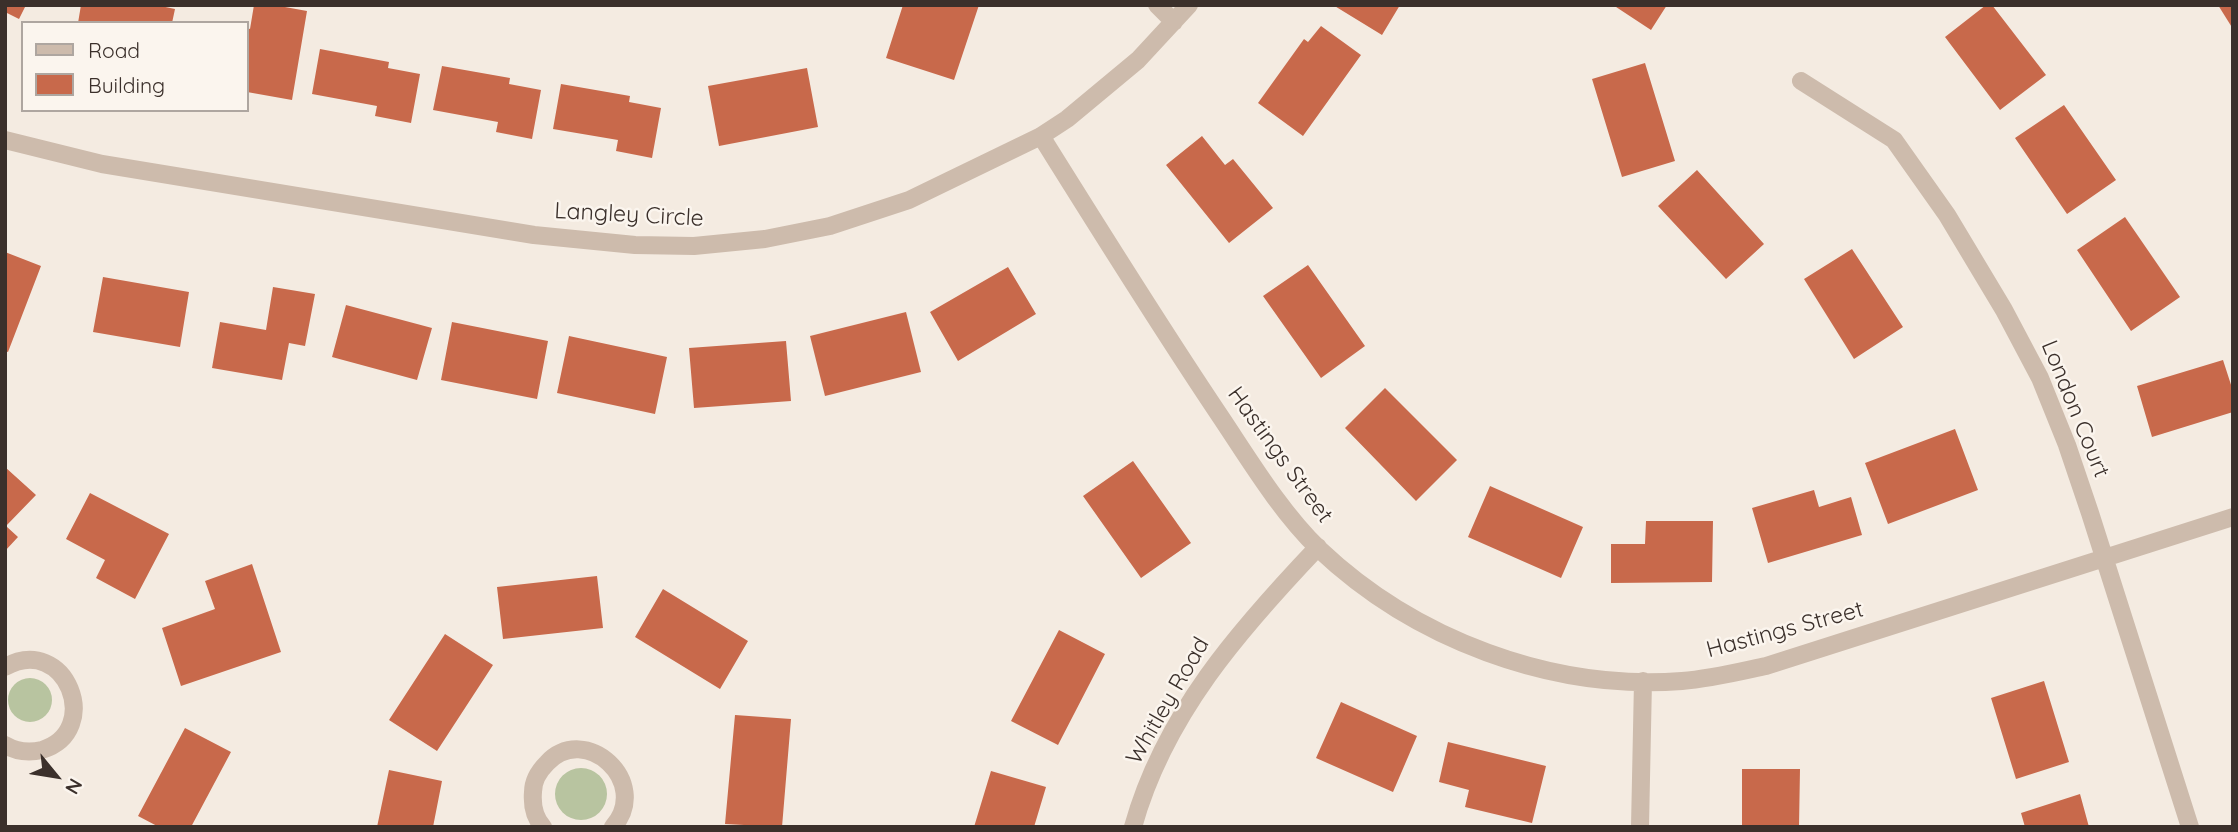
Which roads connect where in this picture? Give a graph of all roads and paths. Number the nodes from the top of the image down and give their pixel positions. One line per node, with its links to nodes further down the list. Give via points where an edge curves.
1 (1157, 5): 3 (street)
2 (1189, 5): 3 (street, Langley Circle)
3 (1174, 22): 5 (street, Langley Circle, via 1138,60)
4 (1801, 80): 9 (street, London Court, via 1894,140 1947,215 2040,378)
5 (1041, 136): 6 (street, Langley Circle, via 921,195 830,226 694,246 534,235 102,164); 8 (street, Hastings Street, via 1241,447)
6 (5, 140)
7 (2233, 517): 9 (street, Hastings Street)
8 (1318, 547): 11 (street, Hastings Street, via 1395,606 1473,647 1569,674); 15 (street, Whitley Road, via 1230,643 1205,679 1168,742)
9 (2104, 558): 11 (street, Hastings Street, via 1766,666 1682,681); 17 (street, London Court)
10 (5, 667): 12 (street, via 26,660 61,673 71,688 74,709 71,725 48,748 32,752)
11 (1643, 681): 16 (street)
12 (5, 745)
13 (543, 827): 14 (street, via 532,804 533,786 551,759 578,750 604,758 624,786 625,804)
14 (613, 827)
15 (1133, 827)
16 (1640, 827)
17 (2190, 827)

